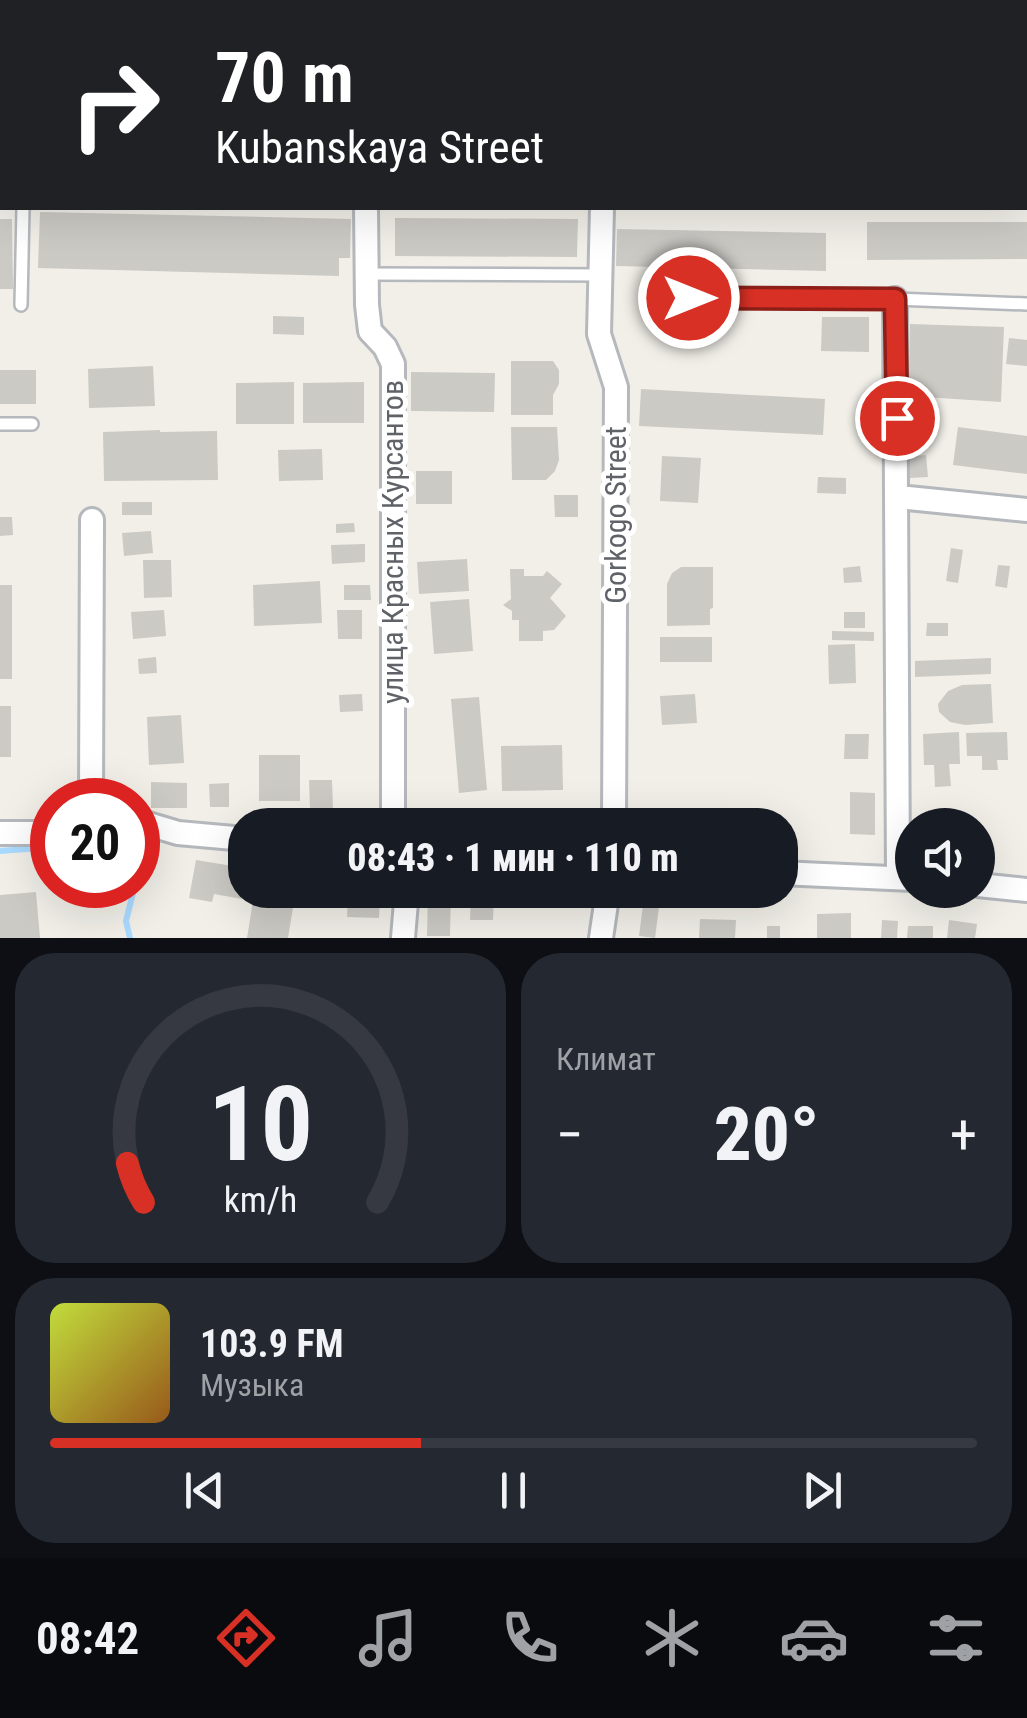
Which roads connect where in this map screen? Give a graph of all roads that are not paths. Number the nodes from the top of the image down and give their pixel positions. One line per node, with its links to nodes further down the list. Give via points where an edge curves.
1 (22, 210): 9 (lane)
2 (366, 210): 4 (street, улица Красных Курсантов)
3 (602, 210): 5 (street, Gorkogo Street)
4 (366, 274): 5 (lane); 16 (street, улица Красных Курсантов, via 370,331 393,364)
5 (601, 276): 17 (street, Gorkogo Street, via 599,334 616,388)
6 (689, 298): 7 (lane)
7 (895, 299): 8 (lane); 12 (street)
8 (1027, 304)
9 (21, 306)
10 (0, 424): 11 (lane)
11 (32, 424)
12 (898, 497): 13 (street); 18 (street)
13 (1027, 510)
14 (92, 520): 15 (street)
15 (91, 778)
16 (393, 808)
17 (614, 808)
18 (905, 808)
19 (160, 828): 22 (street)
20 (0, 833): 21 (street)
21 (30, 833)
22 (228, 837)
23 (798, 874): 24 (street)
24 (895, 878)
25 (995, 887): 26 (street)
26 (1027, 890)
27 (406, 908): 29 (street)
28 (605, 908): 30 (street)
29 (403, 938)
30 (601, 938)

